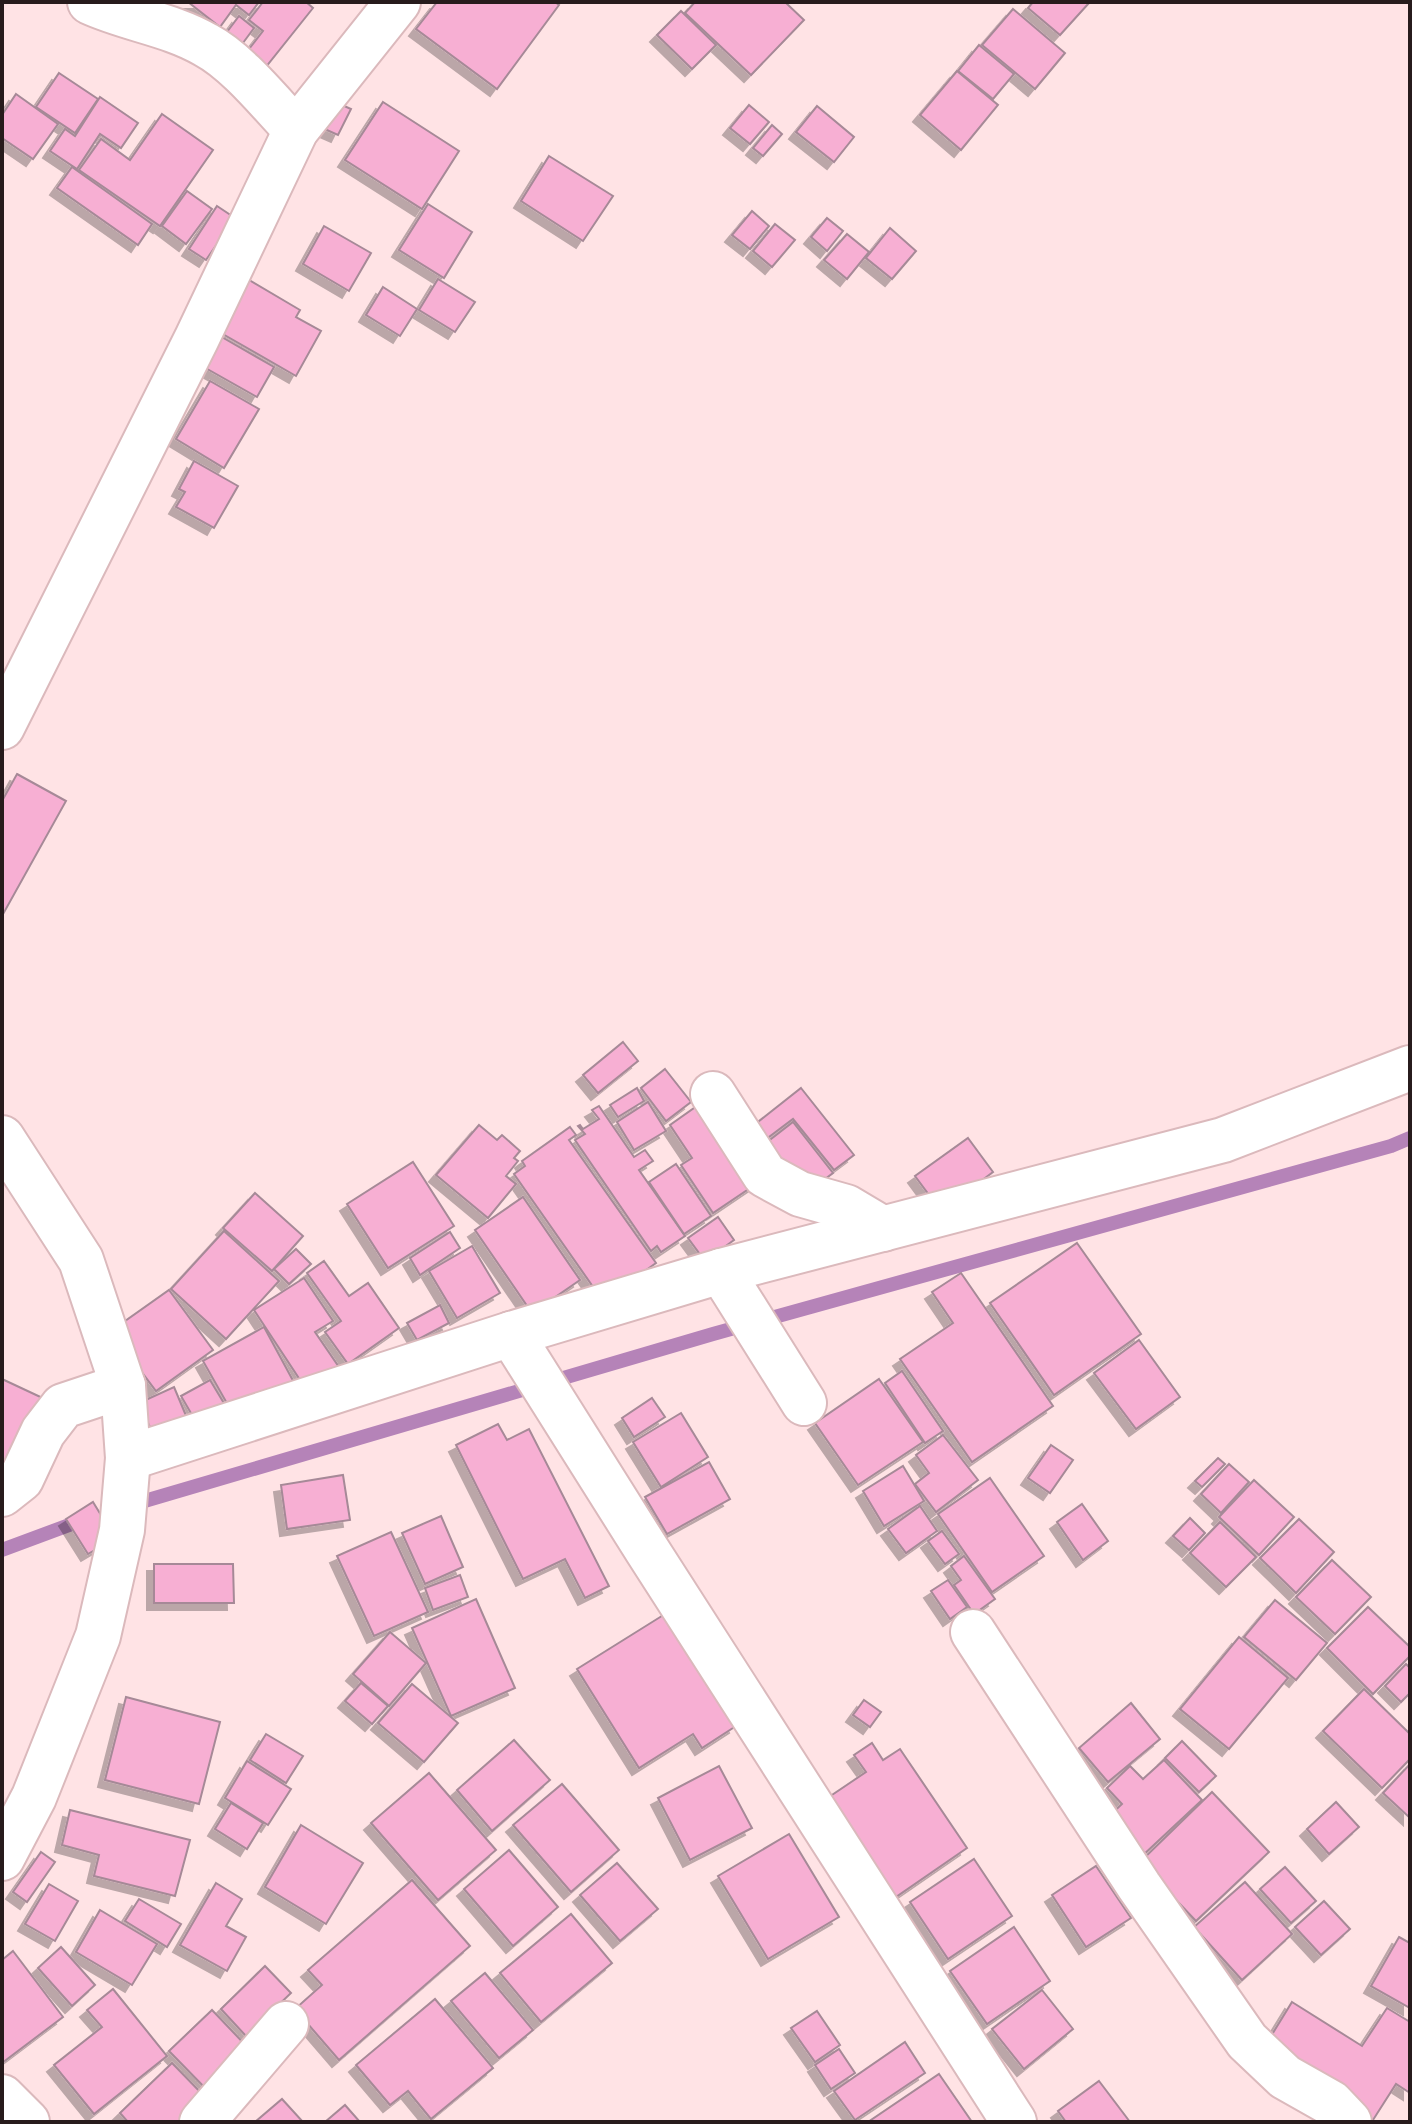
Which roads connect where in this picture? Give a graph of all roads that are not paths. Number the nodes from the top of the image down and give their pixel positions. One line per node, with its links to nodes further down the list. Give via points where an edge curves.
1 (90, 2): 3 (street, via 208,45)
2 (398, 2): 3 (street)
3 (296, 130): 4 (street)
4 (2, 727)
5 (1410, 1068): 8 (street, via 1223,1140)
6 (713, 1094): 8 (street, via 765,1175 800,1194 846,1207)
7 (2, 1138): 11 (street, via 81,1260)
8 (883, 1229): 9 (street)
9 (721, 1271): 10 (street); 12 (street)
10 (511, 1334): 13 (street); 21 (street)
11 (123, 1386): 13 (street); 14 (street, via 63,1406 43,1432 21,1479)
12 (804, 1403)
13 (128, 1458): 16 (street, via 122,1530 98,1636 34,1797)
14 (2, 1494)
15 (973, 1632): 22 (street, via 1247,2041 1285,2077 1331,2103)
16 (2, 1858)
17 (286, 2024): 20 (street)
18 (2, 2097): 19 (street)
19 (27, 2122)
20 (202, 2122)
21 (1014, 2122)
22 (1349, 2122)

